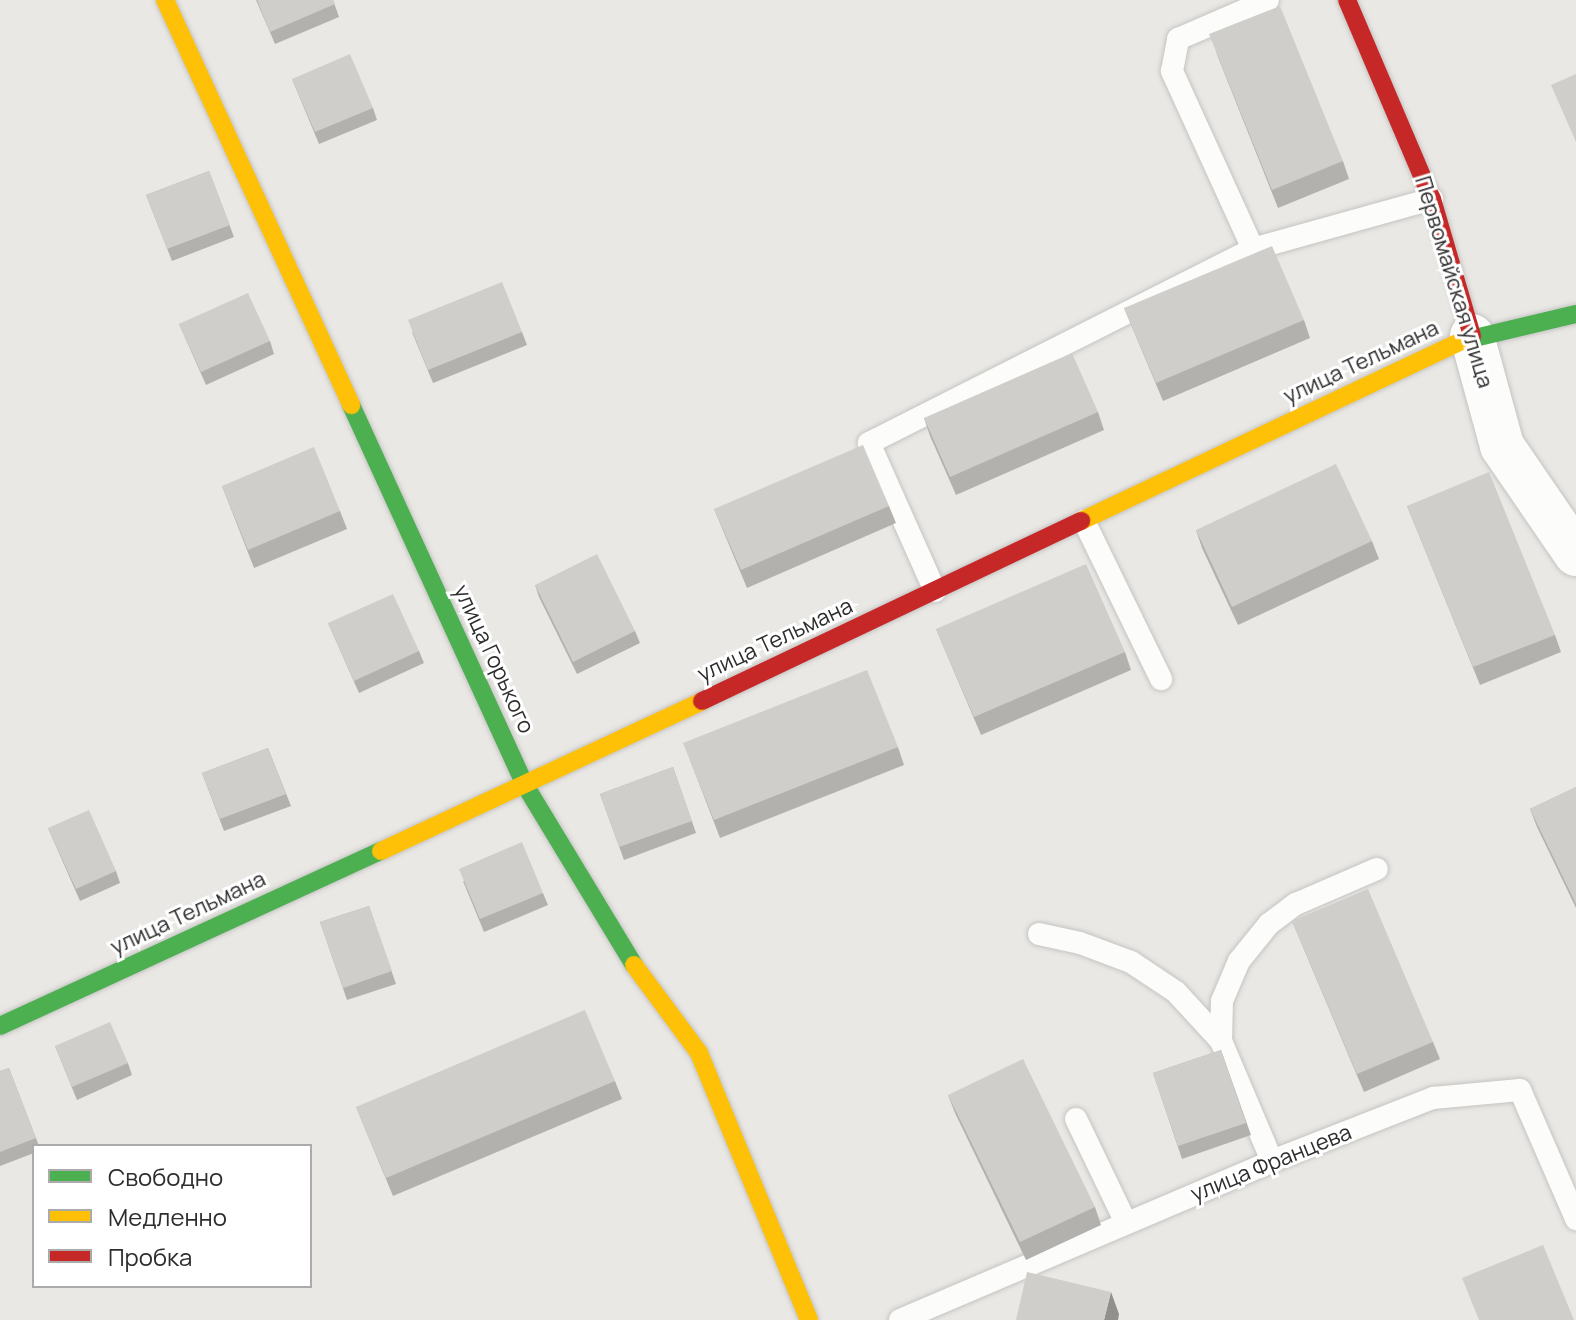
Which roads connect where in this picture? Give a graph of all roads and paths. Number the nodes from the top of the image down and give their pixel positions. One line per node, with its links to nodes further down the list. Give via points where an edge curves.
1 (165, 0): 12 (street, улица Горького)
2 (1268, 0): 5 (lane, via 1178,39 1172,71)
3 (1347, 0): 4 (street, Первомайская улица)
4 (1432, 199): 5 (lane); 7 (street, Первомайская улица)
5 (1253, 249): 10 (lane, via 869,443)
6 (1576, 314): 7 (street, улица Тельмана)
7 (1472, 336): 8 (street, улица Тельмана); 9 (street, Первомайская улица, via 1502,446)
8 (1084, 521): 10 (street, улица Тельмана); 11 (lane)
9 (1576, 554)
10 (935, 591): 12 (street, улица Тельмана)
11 (1161, 679)
12 (525, 785): 15 (street, улица Тельмана); 21 (street, улица Горького, via 621,948 699,1053)
13 (1377, 869): 16 (lane, via 1296,904 1269,924 1239,961 1222,1001)
14 (1039, 934): 16 (lane, via 1131,962 1176,992)
15 (0, 1026)
16 (1221, 1041): 18 (lane)
17 (1076, 1119): 20 (lane)
18 (1272, 1161): 19 (lane, улица Францева, via 1433,1098 1520,1090); 20 (lane, улица Францева)
19 (1576, 1219)
20 (1126, 1223): 22 (lane, улица Францева)
21 (809, 1320)
22 (900, 1320)

